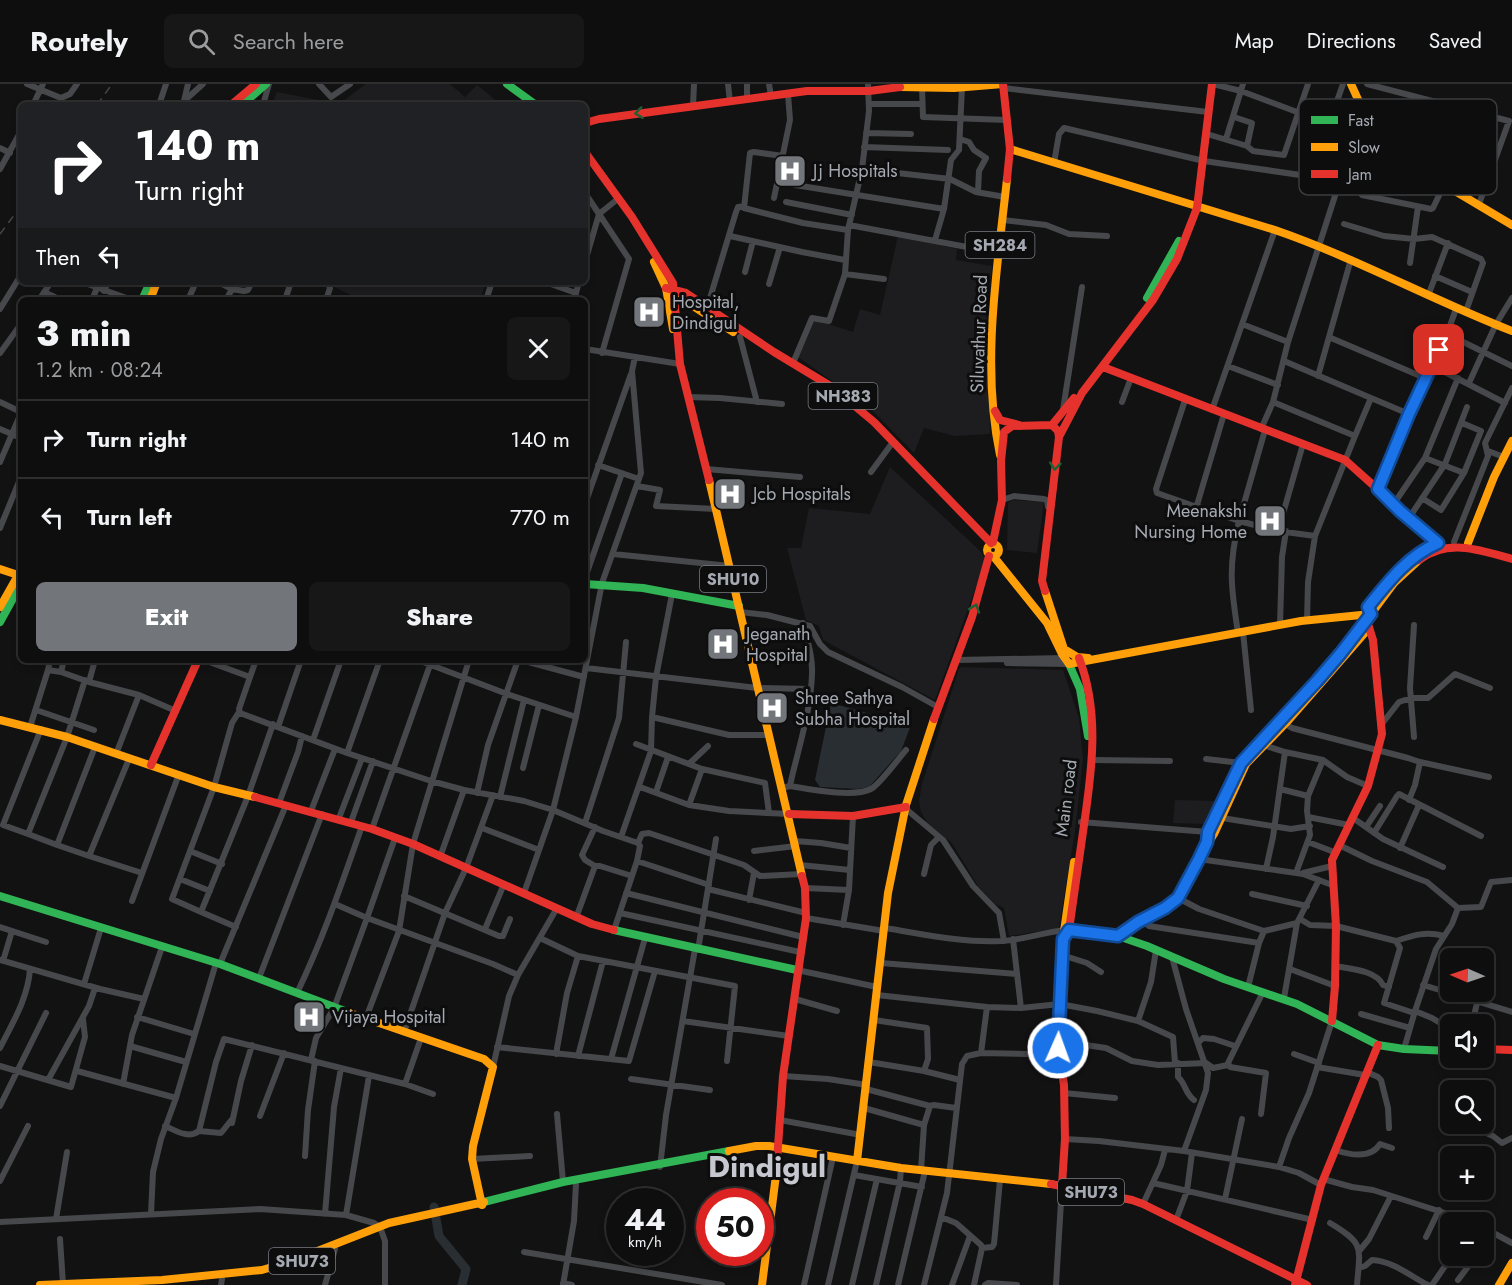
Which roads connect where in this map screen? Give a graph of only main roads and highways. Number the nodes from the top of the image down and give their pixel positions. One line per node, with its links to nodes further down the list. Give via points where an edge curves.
1 (256, 84): 12 (main road)
2 (267, 84): 13 (main road)
3 (498, 84): 14 (main road)
4 (507, 84): 15 (main road)
5 (1212, 84): 22 (main road)
6 (1351, 84): 11 (main road)
7 (957, 86): 8 (main road); 10 (main road)
8 (1003, 86): 17 (main road, Siluvathur Road / SH284)
9 (806, 88): 10 (main road); 16 (main road, one-way to 16, via 788,94)
10 (868, 88)
11 (1358, 99)
12 (235, 102)
13 (246, 102)
14 (522, 102)
15 (532, 102)
16 (588, 122)
17 (1010, 149): 22 (main road); 29 (main road, Siluvathur Road / SH284, via 991,358)
18 (588, 157): 21 (main road, SHU10)
19 (588, 165): 21 (main road, SHU10)
20 (1462, 195): 23 (main road)
21 (616, 200): 24 (main road, SHU10)
22 (1195, 205): 25 (main road); 26 (main road, via 1318,245)
23 (1512, 225)
24 (672, 291): 27 (main road, SHU10); 27 (main road, SHU10, via 672,327); 36 (main road, NH383, via 686,293 859,408); 39 (main road, NH383, via 843,400)
25 (1142, 310): 28 (main road); 31 (main road)
26 (1512, 331)
27 (678, 343): 50 (main road, SHU10)
28 (1103, 367): 32 (main road, via 1082,393); 37 (main road, via 1345,460)
29 (993, 406): 30 (main road, Siluvathur Road, via 1000,420); 34 (main road, Siluvathur Road / SH284)
30 (1019, 425): 31 (main road); 34 (main road, via 1004,432)
31 (1052, 425): 32 (main road)
32 (1059, 437): 48 (main road, one-way to 48, via 1048,535)
33 (1512, 441): 38 (main road)
34 (1001, 461): 35 (main road, via 1002,500)
35 (997, 527): 36 (main road, via 987,533); 39 (main road)
36 (977, 530): 39 (main road, NH383)
37 (1438, 543): 38 (main road); 51 (main road, via 1405,564)
38 (1468, 543): 40 (main road)
39 (992, 549): 45 (main road, Main road); 58 (main road, one-way to 39, via 986,578)
40 (1512, 554)
41 (1512, 559): 51 (main road, via 1454,547 1437,550 1409,569)
42 (0, 569): 43 (main road)
43 (18, 575)
44 (18, 579): 49 (main road)
45 (1014, 579): 48 (main road); 54 (main road, Main road, via 1048,625)
46 (18, 581): 52 (main road)
47 (588, 584): 50 (main road, via 672,594)
48 (1036, 584): 53 (main road, via 1064,649)
49 (0, 608)
50 (740, 609): 59 (main road, SHU10, via 769,735 786,787)
51 (1368, 618): 53 (main road, via 1360,614 1307,621); 61 (main road, via 1285,724 1246,764); 61 (main road, via 1317,681 1241,763 1208,832); 66 (main road, via 1381,726 1368,786 1332,866 1336,926)
52 (0, 622)
53 (1080, 660): 54 (main road); 60 (main road, Main road, via 1092,717 1094,760)
54 (1067, 661): 60 (main road, Main road, via 1080,688 1088,739)
55 (197, 663): 57 (main road)
56 (0, 720): 57 (main road, via 41,729)
57 (151, 765): 65 (main road, via 214,787 372,829 576,918 645,938)
58 (906, 808): 59 (main road, via 853,816); 72 (main road, via 886,902)
59 (789, 814): 65 (main road, SHU10, via 805,888 806,915)
60 (1083, 822): 63 (main road, Main road)
61 (1207, 842): 64 (main road, via 1178,898)
62 (0, 896): 75 (main road, via 218,964 484,1059 493,1067 472,1160)
63 (1065, 933): 64 (main road); 74 (main road, Main road, via 1058,1044 1064,1093)
64 (1118, 936): 66 (main road, via 1224,979 1284,998)
65 (797, 970): 71 (main road, SHU10)
66 (1332, 1021): 67 (main road)
67 (1378, 1045): 70 (main road); 80 (main road, via 1322,1182)
68 (1494, 1049): 69 (main road)
69 (1512, 1050)
70 (1440, 1051)
71 (777, 1149): 72 (main road, SHU73); 73 (main road, SHU73); 85 (main road)
72 (857, 1161): 74 (main road, SHU73)
73 (660, 1165): 75 (main road, SHU73); 75 (main road, SHU73, via 563,1182)
74 (1062, 1185): 80 (main road, SHU73, via 1143,1204)
75 (481, 1204): 76 (main road, SHU73)
76 (381, 1229): 78 (main road, SHU73); 78 (main road, SHU73, via 288,1267)
77 (1511, 1269): 87 (main road)
78 (268, 1270): 79 (main road, SHU73); 81 (main road, SHU73)
79 (221, 1282): 84 (main road, SHU73)
80 (1296, 1282): 86 (main road, SHU73)
81 (63, 1284): 83 (main road, SHU73)
82 (40, 1285): 83 (main road, SHU73)
83 (50, 1285)
84 (168, 1285)
85 (760, 1285)
86 (1307, 1285)
87 (1499, 1285)

